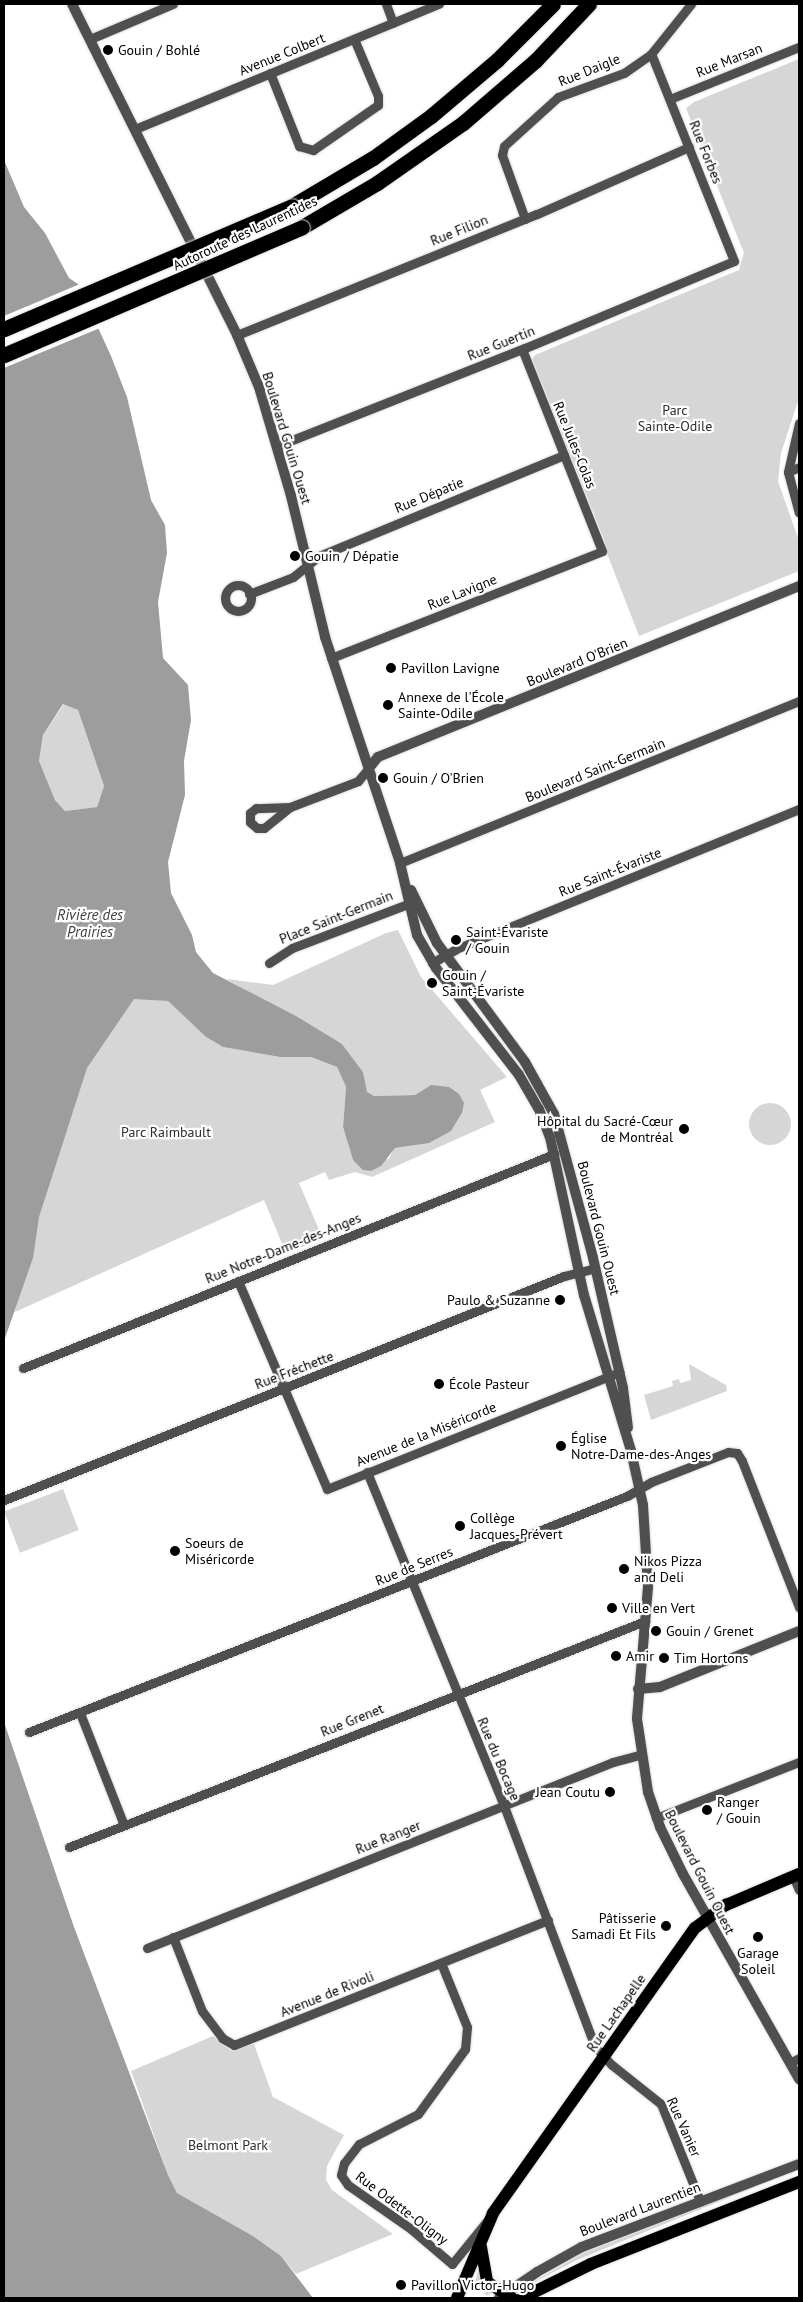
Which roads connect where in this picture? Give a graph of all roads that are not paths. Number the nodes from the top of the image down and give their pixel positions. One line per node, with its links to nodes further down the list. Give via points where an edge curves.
1 (72, 4): 9 (street, Boulevard Gouin Ouest)
2 (173, 4): 9 (street)
3 (386, 4): 8 (street)
4 (439, 4): 8 (street, Avenue Colbert)
5 (553, 4): 19 (highway, Autoroute des Laurentides, bridge, via 497,60 431,116 362,165 292,206)
6 (589, 4): 22 (highway, Autoroute des Laurentides, bridge, via 536,60 463,123 377,183 302,227)
7 (691, 4): 12 (street, Rue Daigle)
8 (393, 23): 10 (street, Avenue Colbert)
9 (90, 39): 15 (street, Boulevard Gouin Ouest)
10 (354, 39): 13 (street, Avenue Colbert); 13 (street, via 378,96 378,105 313,150 299,146)
11 (799, 47): 14 (street, Rue Marsan)
12 (651, 54): 14 (street, Rue Forbes); 17 (street, Rue Daigle, via 624,73 558,97 504,146 502,155)
13 (270, 73): 15 (street, Avenue Colbert)
14 (670, 100): 16 (street, Rue Forbes)
15 (135, 129): 20 (street, Boulevard Gouin Ouest)
16 (689, 147): 17 (street, Rue Filion); 18 (street, Rue Forbes)
17 (525, 218): 20 (street, Rue Filion)
18 (734, 261): 21 (street, Rue Guertin)
19 (4, 329)
20 (236, 335): 25 (street, Boulevard Gouin Ouest, via 259,387)
21 (522, 350): 25 (street, Rue Guertin); 26 (street, Rue Jules-Colas)
22 (4, 355)
23 (799, 423): 24 (street)
24 (797, 434): 28 (street)
25 (277, 446): 31 (street, Boulevard Gouin Ouest)
26 (564, 455): 30 (street, Rue Jules-Colas); 31 (street, Rue Dépatie, via 319,556)
27 (799, 467): 28 (street)
28 (788, 472): 29 (street)
29 (799, 513)
30 (602, 551): 34 (street, Rue Lavigne)
31 (308, 565): 33 (street, Rue Dépatie, via 293,577); 34 (street, Boulevard Gouin Ouest)
32 (799, 586): 36 (street, Boulevard O'Brien, via 378,757)
33 (249, 594)
34 (331, 658): 36 (street, Boulevard Gouin Ouest)
35 (799, 701): 39 (street, Boulevard Saint-Germain)
36 (369, 768): 37 (street, via 358,780); 39 (street, Boulevard Gouin Ouest)
37 (290, 807)
38 (799, 810): 41 (street, Rue Saint-Évariste)
39 (400, 863): 40 (street, Boulevard Gouin Ouest)
40 (412, 902): 41 (street, Boulevard Gouin Ouest); 42 (street, Place Saint-Germain, via 292,948); 43 (street, Boulevard Gouin Ouest, via 414,925)
41 (445, 955): 43 (street, Rue Saint-Évariste); 45 (street, Boulevard Gouin Ouest, via 544,1093 562,1135)
42 (269, 963)
43 (432, 963): 44 (street, Boulevard Gouin Ouest, via 530,1091)
44 (554, 1154): 46 (street, Boulevard Gouin Ouest); 47 (street, Rue Notre-Dame-des-Anges)
45 (595, 1268): 46 (street, Rue Fréchette); 49 (street, Boulevard Gouin Ouest)
46 (579, 1272): 50 (street, Boulevard Gouin Ouest); 51 (street, Rue Fréchette)
47 (238, 1282): 48 (street, Rue Notre-Dame-des-Anges); 51 (street)
48 (23, 1368)
49 (619, 1372): 50 (street, Avenue de la Miséricorde); 52 (street, Boulevard Gouin Ouest)
50 (607, 1376): 52 (street, Boulevard Gouin Ouest); 53 (street, Avenue de la Miséricorde)
51 (284, 1388): 53 (street, Avenue de la Miséricorde, via 327,1489); 55 (street, Rue Fréchette)
52 (631, 1451): 54 (street, Boulevard Gouin Ouest)
53 (367, 1472): 56 (street, Rue du Bocage)
54 (639, 1489): 56 (street, Rue de Serres); 57 (street, Rue de Serres, via 725,1453 737,1453); 58 (street, Boulevard Gouin Ouest, via 648,1549)
55 (4, 1500)
56 (413, 1581): 61 (street, Rue du Bocage); 62 (street, Rue de Serres)
57 (799, 1607)
58 (645, 1621): 60 (street, Boulevard Gouin Ouest); 61 (street, Rue Grenet)
59 (799, 1631): 60 (street, via 660,1686)
60 (638, 1689): 64 (street, Boulevard Gouin Ouest)
61 (457, 1693): 66 (street, Rue du Bocage); 68 (street, Rue Grenet)
62 (80, 1713): 63 (street, Rue de Serres); 68 (street)
63 (29, 1732)
64 (640, 1755): 66 (street, Rue Ranger, via 613,1762); 67 (street, Boulevard Gouin Ouest)
65 (799, 1762): 67 (street)
66 (504, 1806): 73 (street, Rue du Bocage); 74 (street, Rue Ranger)
67 (656, 1818): 72 (street, Boulevard Gouin Ouest)
68 (124, 1825): 69 (street, Rue Grenet)
69 (69, 1847)
70 (796, 1875): 71 (street); 72 (main road, Rue Lachapelle)
71 (799, 1890)
72 (706, 1917): 77 (main road, Rue Lachapelle); 78 (street, Boulevard Gouin Ouest)
73 (548, 1920): 76 (street, Avenue de Rivoli); 77 (street, Rue du Bocage, via 595,2047)
74 (173, 1937): 75 (street, Rue Ranger); 76 (street, Avenue de Rivoli, via 202,2011 222,2038 234,2045)
75 (146, 1948)
76 (441, 1963): 85 (street, Rue Odette-Oligny, via 467,2026 465,2049 418,2114 362,2141 341,2171 348,2185 411,2229)
77 (603, 2057): 82 (street, Rue Vanier, via 659,2101); 83 (main road, Rue Lachapelle)
78 (795, 2061): 79 (street, Boulevard Gouin Ouest)
79 (799, 2079)
80 (799, 2164): 82 (street, Boulevard Laurentien)
81 (799, 2182): 88 (main road, via 591,2264)
82 (700, 2201): 86 (street, Boulevard Laurentien, via 573,2252)
83 (493, 2213): 84 (main road, Rue Lachapelle); 85 (street, Rue Lachapelle)
84 (480, 2247): 86 (main road, via 487,2282); 87 (main road, Rue Lachapelle)
85 (452, 2264)
86 (505, 2297)
87 (457, 2298)
88 (522, 2298)

